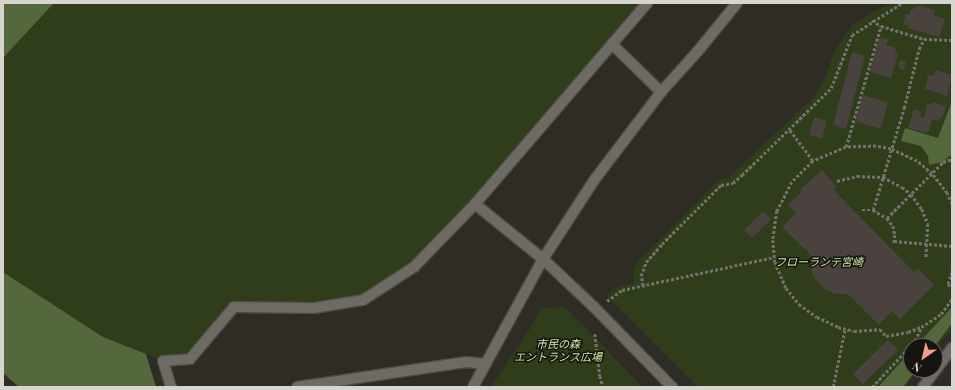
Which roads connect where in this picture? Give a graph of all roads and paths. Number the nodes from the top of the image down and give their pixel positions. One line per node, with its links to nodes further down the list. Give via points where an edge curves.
1 (647, 3): 8 (street)
2 (736, 3): 9 (street)
3 (902, 3): 4 (path)
4 (872, 20): 5 (path); 10 (path, via 852,35 831,88)
5 (881, 26): 6 (path); 11 (path)
6 (924, 39): 7 (path); 12 (path)
7 (952, 40)
8 (612, 44): 9 (street); 19 (street)
9 (661, 92): 30 (street, via 595,180)
10 (790, 130): 14 (path); 34 (path, via 733,183 721,185 662,244 646,262 641,276)
11 (846, 147): 12 (path, via 876,146); 14 (path)
12 (891, 149): 15 (path, via 917,161); 16 (path)
13 (952, 159): 15 (path, via 943,162)
14 (813, 161): 28 (path, via 792,182 777,211 773,240)
15 (932, 174): 18 (path); 20 (path)
16 (883, 177): 17 (path, via 857,176); 18 (path); 22 (path)
17 (837, 181)
18 (911, 194): 23 (path); 26 (path, via 922,209 928,224)
19 (475, 204): 30 (street); 43 (street, via 414,267 362,300 314,308 234,307 190,359 163,362)
20 (952, 204)
21 (862, 210): 22 (path)
22 (873, 210): 23 (path)
23 (887, 218): 24 (path, via 893,226)
24 (894, 241): 25 (path); 26 (path)
25 (894, 244)
26 (928, 244): 27 (path); 29 (path)
27 (952, 246)
28 (774, 258): 34 (path); 39 (path, via 786,288 799,304 817,317)
29 (926, 258)
30 (543, 259): 42 (street); 47 (street)
31 (952, 272): 33 (path)
32 (952, 279): 33 (path)
33 (948, 284): 35 (path)
34 (643, 286): 37 (path, via 622,290)
35 (952, 287)
36 (952, 299): 38 (path, via 941,314)
37 (607, 301)
38 (921, 328): 39 (path, via 886,336 880,329); 49 (path, via 915,341)
39 (845, 329): 48 (path)
40 (596, 334): 46 (path, via 600,376)
41 (952, 348): 50 (street)
42 (486, 364): 44 (street, via 466,362); 45 (street)
43 (171, 387)
44 (297, 387)
45 (473, 387)
46 (604, 387)
47 (672, 387)
48 (833, 387)
49 (872, 387)
50 (923, 387)

